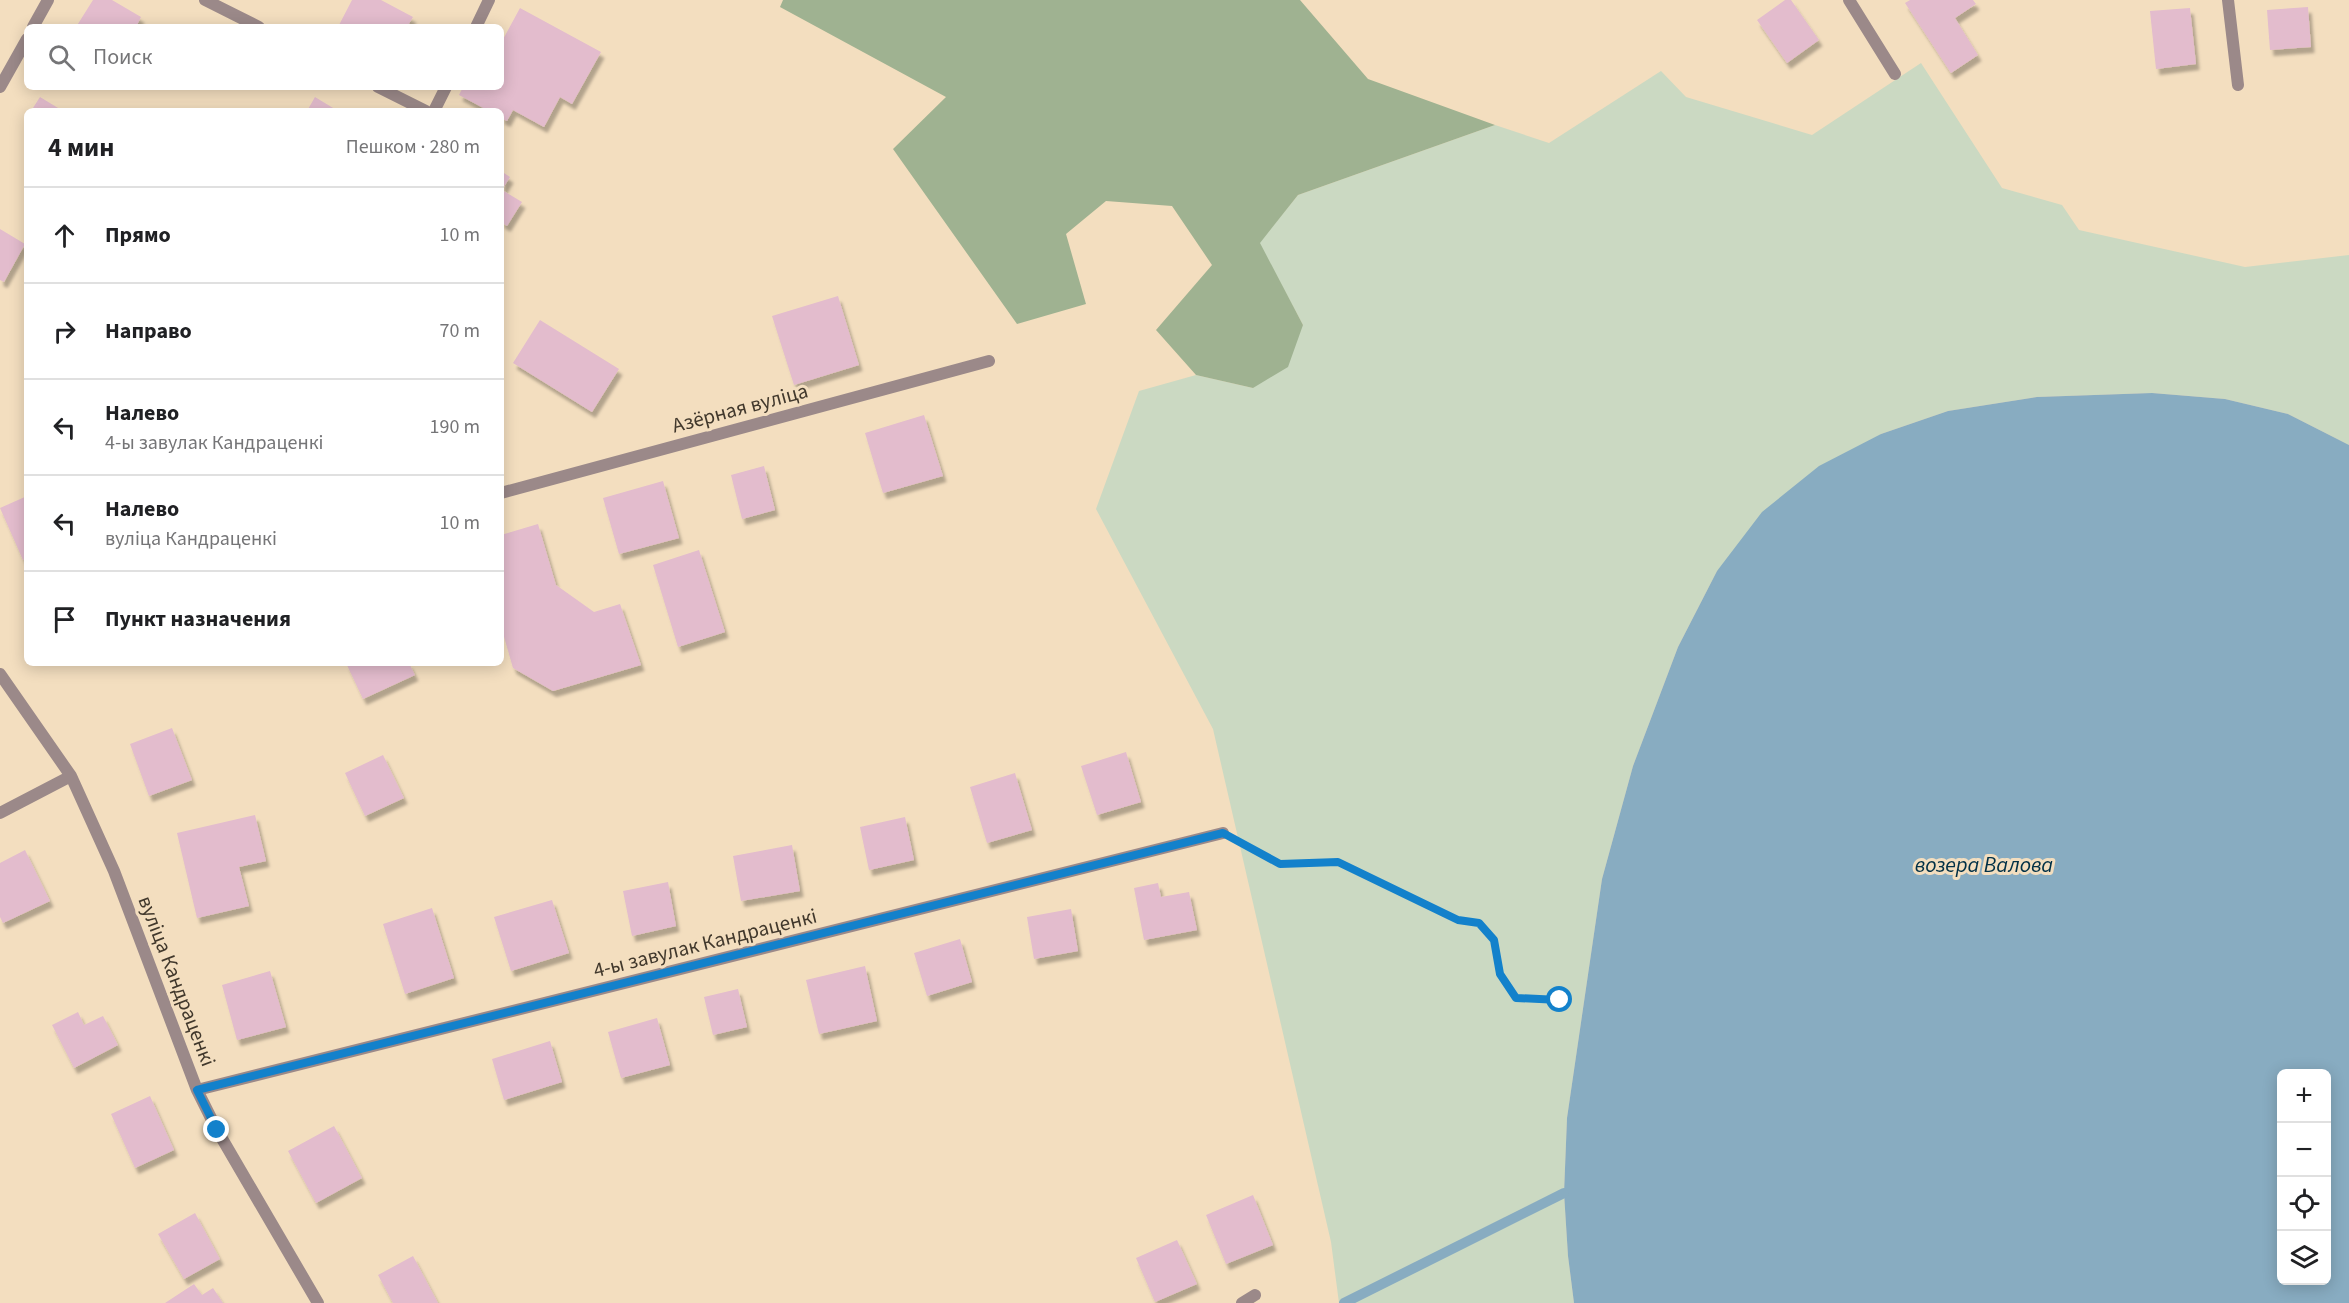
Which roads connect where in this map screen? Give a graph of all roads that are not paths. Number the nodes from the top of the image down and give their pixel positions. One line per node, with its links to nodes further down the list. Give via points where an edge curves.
1 (48, 0): 6 (street)
2 (205, 0): 7 (street)
3 (489, 0): 8 (street)
4 (1849, 0): 10 (street)
5 (2228, 0): 11 (street)
6 (35, 24)
7 (253, 24)
8 (477, 24)
9 (24, 44): 12 (street)
10 (1894, 74)
11 (2238, 85)
12 (0, 87)
13 (384, 90): 15 (street)
14 (444, 90): 16 (street)
15 (420, 108)
16 (436, 108)
17 (989, 361): 18 (street, Азёрная вуліца)
18 (504, 492)
19 (0, 674): 20 (street, вуліца Кандраценкі)
20 (71, 776): 21 (street); 23 (street, вуліца Кандраценкі, via 114,872)
21 (0, 813)
22 (1223, 833): 23 (street, 4-ы завулак Кандраценкі)
23 (197, 1090): 25 (street, вуліца Кандраценкі)
24 (1256, 1294): 26 (street)
25 (318, 1303)
26 (1242, 1303)

